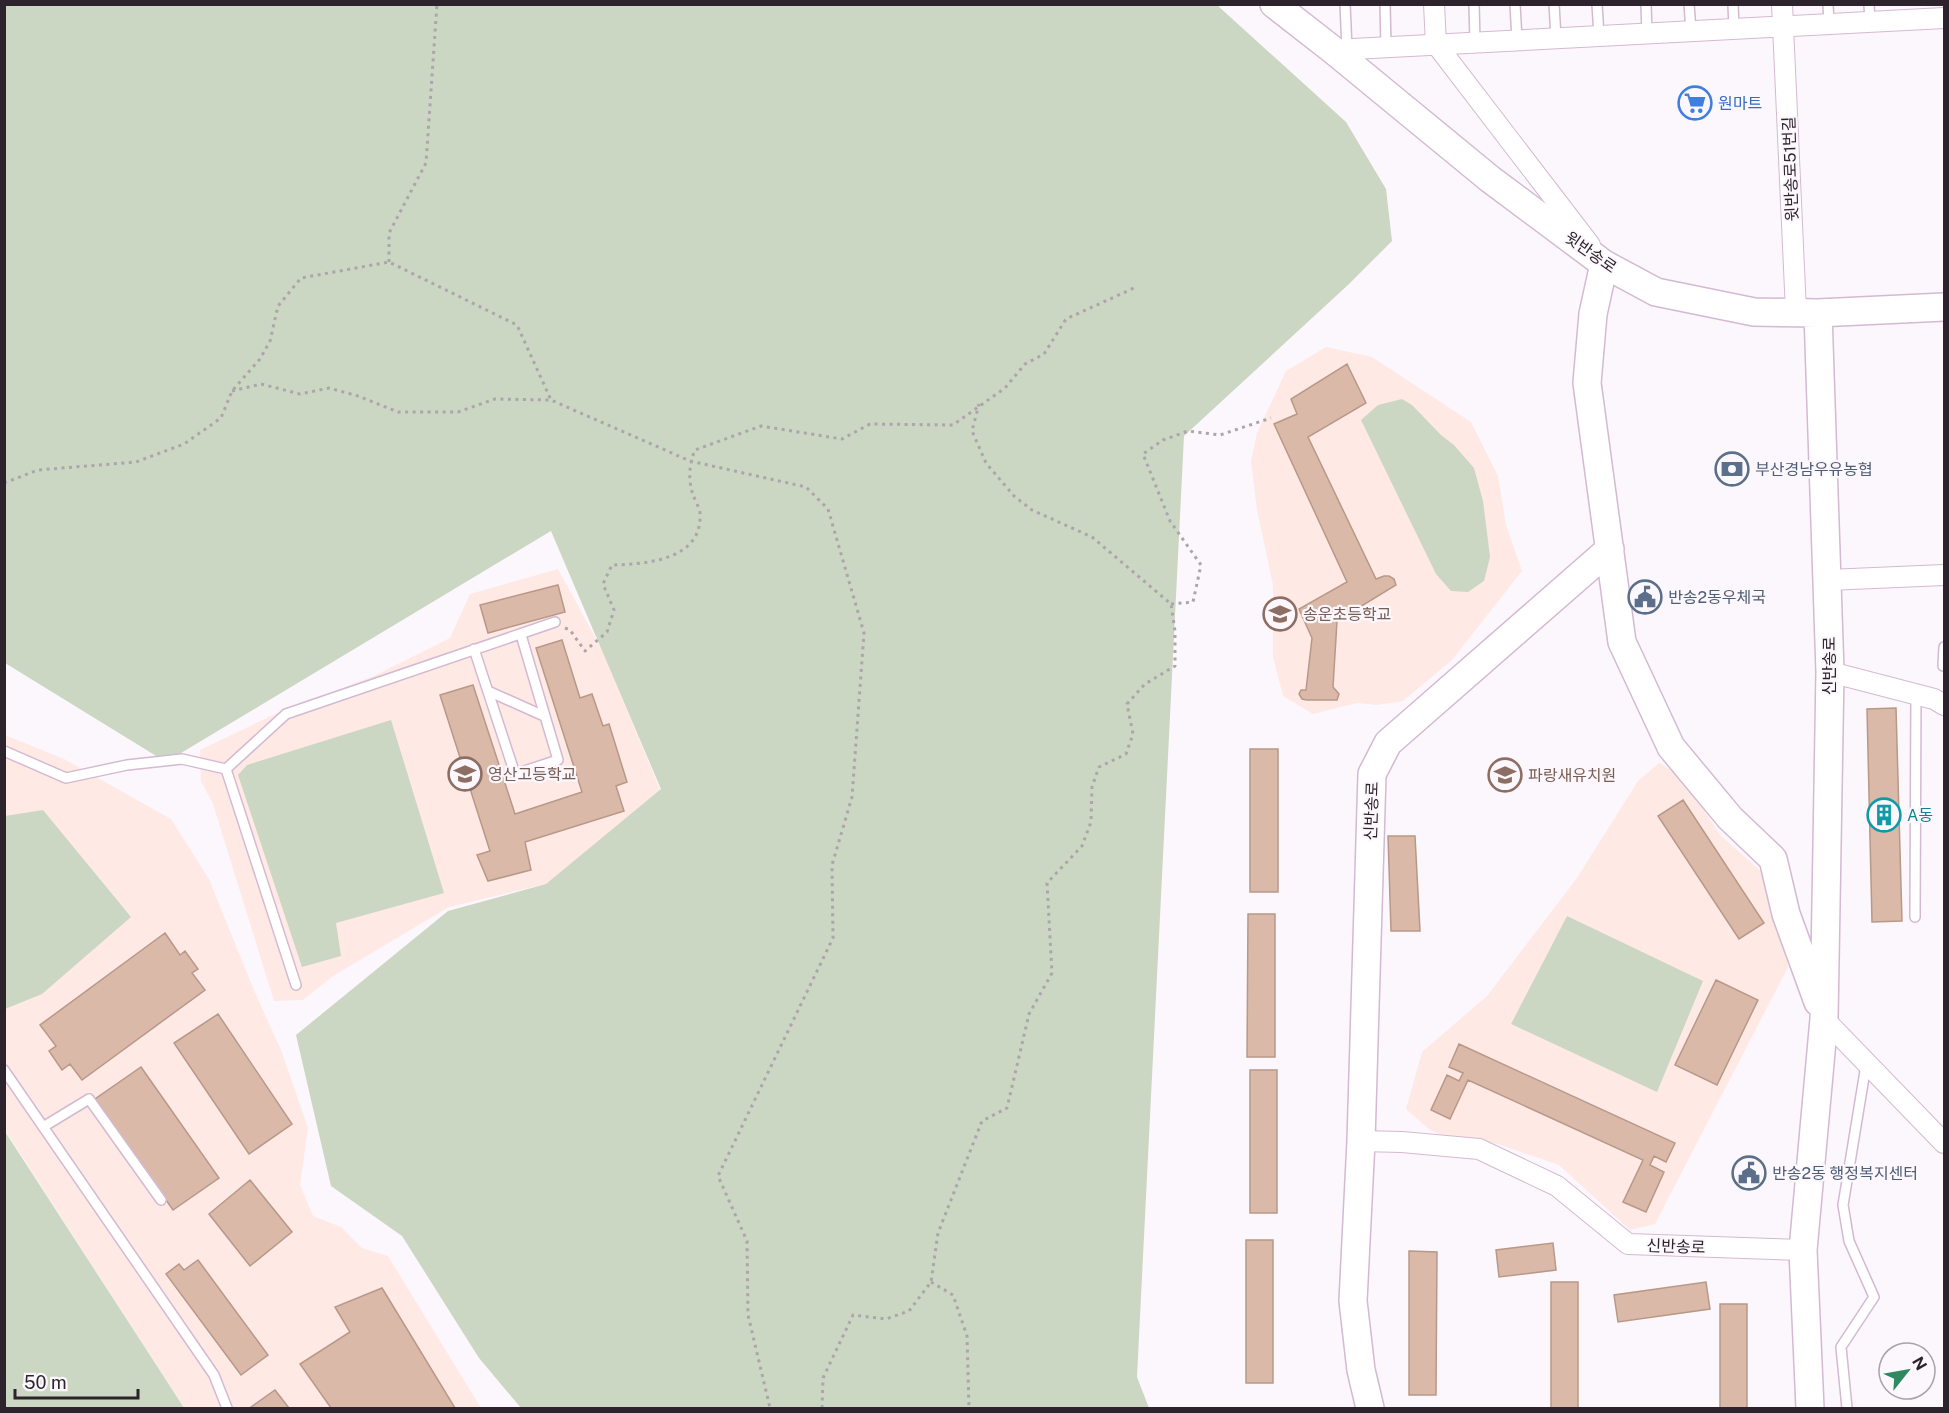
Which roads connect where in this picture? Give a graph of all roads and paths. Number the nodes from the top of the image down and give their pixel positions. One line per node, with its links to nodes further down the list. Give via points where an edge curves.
1 (437, 4): 28 (path, via 426,163 388,233)
2 (1274, 4): 27 (main road, 윗반송로)
3 (1345, 4): 27 (lane)
4 (1385, 4): 26 (lane)
5 (1434, 4): 25 (street)
6 (1474, 4): 24 (lane)
7 (1515, 4): 23 (lane)
8 (1554, 4): 22 (lane)
9 (1597, 4): 21 (lane)
10 (1646, 4): 20 (lane)
11 (1689, 4): 19 (lane)
12 (1733, 4): 18 (lane)
13 (1782, 4): 17 (street, 윗반송로51번길)
14 (1870, 13): 15 (street); 16 (street)
15 (1829, 14): 17 (street)
16 (1944, 18)
17 (1784, 26): 18 (street); 32 (street, 윗반송로51번길)
18 (1734, 29): 19 (street)
19 (1691, 31): 20 (street)
20 (1647, 33): 21 (street)
21 (1599, 36): 22 (street)
22 (1556, 38): 23 (street)
23 (1516, 40): 24 (street)
24 (1475, 42): 25 (street)
25 (1436, 44): 26 (street); 29 (street)
26 (1386, 47): 27 (street)
27 (1340, 49): 29 (main road, 윗반송로, via 1490,179)
28 (389, 262): 33 (path, via 301,278 279,306 270,341 260,359); 34 (path, via 517,325)
29 (1604, 264): 32 (main road, 윗반송로, via 1656,292 1754,312); 39 (main road, 신반송로, via 1593,314 1587,383)
30 (1134, 288): 35 (path, via 1066,319 1044,354 1025,364 1005,388)
31 (1944, 307): 32 (main road, 윗반송로)
32 (1807, 313): 41 (main road, 신반송로)
33 (232, 391): 34 (path, via 261,384 300,394 329,388 398,412 458,412 495,399); 38 (path, via 221,418 184,444 136,462 38,470)
34 (551, 400): 37 (path)
35 (980, 405): 37 (path, via 952,425 870,424 842,439 761,426 695,450); 42 (path, via 972,431 986,463 1014,495 1032,510 1092,537)
36 (1271, 418): 42 (path, via 1220,435 1188,431 1163,440 1143,454 1170,521 1201,565 1193,602)
37 (690, 461): 43 (path, via 690,487 700,512 695,540 678,555 612,565 603,584 614,610 607,632 585,651 570,630); 67 (path, via 806,487 828,509 864,633 852,796 832,865 833,938 718,1176 747,1241 748,1315)
38 (4, 483)
39 (1610, 549): 57 (main road, 신반송로, via 1622,642 1671,747 1730,818 1773,859 1786,914); 61 (main road, 신반송로, via 1388,743 1372,774)
40 (1944, 575): 41 (street)
41 (1828, 580): 48 (main road, 신반송로)
42 (1171, 604): 65 (path, via 1175,666 1144,684 1127,704 1133,734 1126,754 1099,767 1092,787 1091,822 1082,846 1047,883 1052,973 1029,1014 1007,1108 982,1121 938,1233)
43 (555, 622): 44 (lane)
44 (521, 635): 46 (lane); 52 (lane)
45 (1944, 647): 47 (lane)
46 (474, 649): 49 (lane); 54 (lane, via 286,714)
47 (1943, 666)
48 (1830, 672): 50 (street); 57 (main road, 신반송로)
49 (488, 692): 52 (lane); 52 (lane, via 515,774 558,760)
50 (1916, 694): 51 (street); 55 (lane)
51 (1944, 705)
52 (544, 716)
53 (4, 751): 54 (lane, via 66,778 182,759)
54 (226, 769): 56 (lane)
55 (1915, 917)
56 (296, 985)
57 (1824, 1019): 58 (street); 64 (main road, 신반송로)
58 (1867, 1063): 62 (street); 72 (lane, via 1843,1205 1849,1241 1874,1297 1841,1347)
59 (4, 1070): 60 (lane)
60 (43, 1127): 63 (lane, via 89,1099); 66 (lane, via 214,1375)
61 (1361, 1141): 64 (street, 신반송로, via 1479,1149 1557,1186 1628,1244); 70 (main road, 신반송로, via 1353,1301)
62 (1944, 1143)
63 (161, 1200)
64 (1803, 1250): 71 (main road, 신반송로)
65 (931, 1282): 68 (path, via 909,1311 886,1319 853,1315 823,1378); 69 (path, via 953,1295 967,1336)
66 (227, 1408)
67 (770, 1408)
68 (822, 1408)
69 (969, 1408)
70 (1370, 1408)
71 (1810, 1408)
72 (1847, 1408)

